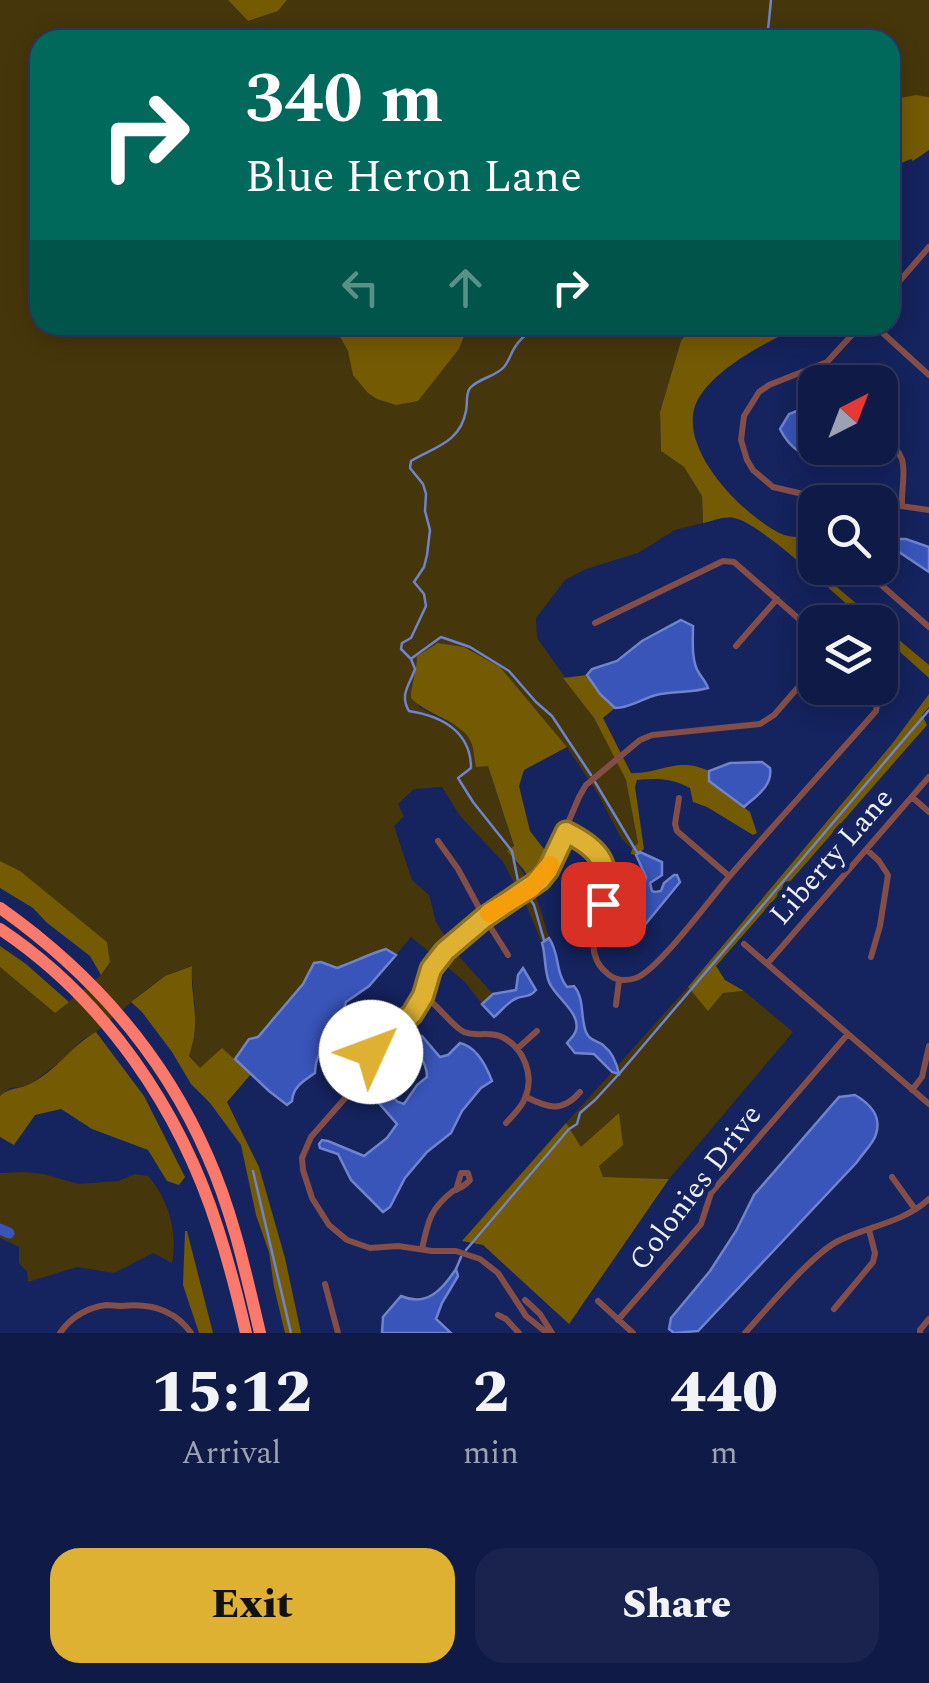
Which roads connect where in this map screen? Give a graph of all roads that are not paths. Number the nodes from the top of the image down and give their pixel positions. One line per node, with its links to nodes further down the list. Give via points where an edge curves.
1 (929, 247): 2 (street)
2 (900, 280)
3 (853, 335): 7 (street, via 827,362 758,392 744,416 741,440 754,470 773,487)
4 (885, 335): 5 (street)
5 (929, 375)
6 (898, 452): 9 (street, via 905,467)
7 (798, 493)
8 (898, 505): 9 (street)
9 (902, 505): 10 (street)
10 (929, 510)
11 (881, 585): 15 (street)
12 (777, 599): 13 (street); 14 (street, via 723,560); 16 (street)
13 (798, 618)
14 (596, 624)
15 (929, 627)
16 (736, 646)
17 (798, 687): 23 (street, via 760,724 640,740 586,785)
18 (877, 705): 26 (street)
19 (929, 777): 20 (street, Liberty Lane)
20 (912, 797): 22 (street); 25 (street, Liberty Lane)
21 (680, 798): 26 (street, via 677,831)
22 (929, 812)
23 (566, 832): 29 (street, via 600,856 607,885); 30 (street, via 531,888)
24 (438, 841): 30 (street)
25 (867, 850): 34 (street, via 888,875); 35 (street, Liberty Lane)
26 (729, 876): 36 (street, via 655,965)
27 (578, 902): 29 (street)
28 (0, 908): 64 (highway, via 89,980 170,1086 229,1211)
29 (601, 912): 36 (street, via 595,956)
30 (484, 918): 33 (street); 37 (street, via 437,960)
31 (0, 929): 63 (highway, via 50,967 112,1030 160,1098 212,1210)
32 (744, 944): 35 (street)
33 (508, 955)
34 (871, 957)
35 (767, 964): 40 (street)
36 (619, 980): 38 (street)
37 (423, 996): 42 (street, via 463,1032 498,1036); 53 (street, via 371,1052 302,1158 312,1198 347,1240 370,1248)
38 (616, 1006)
39 (537, 1031): 42 (street)
40 (847, 1035): 43 (street); 60 (street, Colonies Drive, via 711,1193 701,1224)
41 (929, 1046): 43 (street)
42 (518, 1048): 45 (street)
43 (912, 1090): 46 (street)
44 (580, 1092): 45 (street, via 556,1109)
45 (526, 1098): 47 (street)
46 (929, 1104)
47 (506, 1122)
48 (892, 1177): 51 (street)
49 (456, 1190): 53 (street, via 436,1205)
50 (929, 1199): 51 (street)
51 (916, 1210): 52 (street)
52 (869, 1230): 57 (street, via 873,1262); 69 (street, via 827,1248)
53 (422, 1249): 55 (street, via 480,1259)
54 (325, 1284): 65 (street)
55 (513, 1297): 67 (street); 67 (street, via 540,1314)
56 (598, 1302): 60 (street)
57 (834, 1308)
58 (498, 1314): 66 (street)
59 (929, 1318): 70 (street)
60 (618, 1320): 68 (street)
61 (60, 1333): 62 (street, via 85,1311 133,1303 173,1316)
62 (191, 1333)
63 (243, 1333)
64 (260, 1333)
65 (338, 1333)
66 (519, 1333)
67 (550, 1333)
68 (633, 1333)
69 (744, 1333)
70 (920, 1333)

